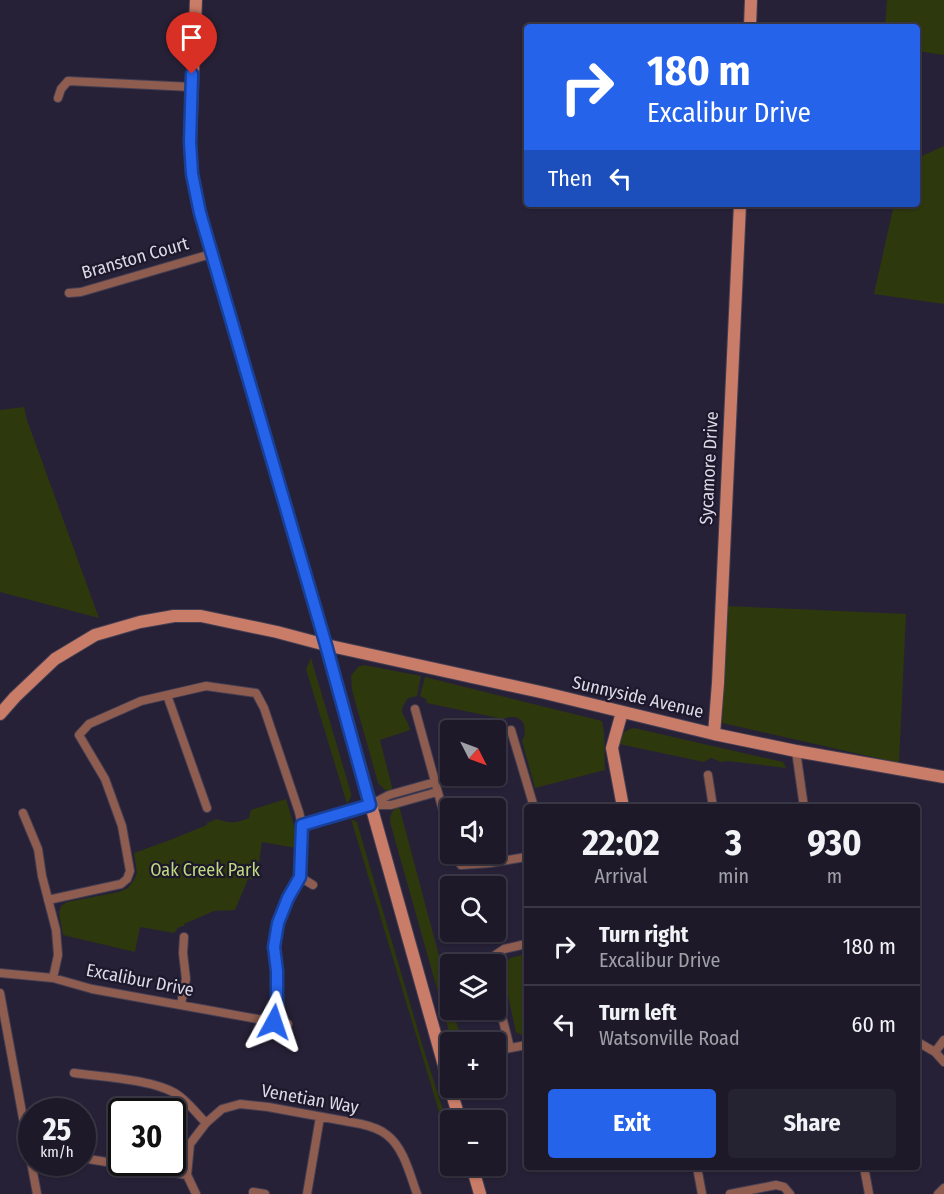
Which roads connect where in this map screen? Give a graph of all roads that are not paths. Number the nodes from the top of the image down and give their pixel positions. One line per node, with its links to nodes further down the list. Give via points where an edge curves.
1 (196, 0): 4 (main road)
2 (751, 0): 3 (main road)
3 (750, 24)
4 (192, 87): 5 (street, via 68,81); 7 (main road, via 192,174)
5 (58, 98)
6 (740, 207): 15 (main road, Sycamore Drive)
7 (211, 254): 8 (street, Branston Court); 9 (main road)
8 (69, 293)
9 (326, 645): 12 (main road, Sunnyside Avenue); 13 (main road, Sunnyside Avenue, via 201,616 140,622 95,635 55,659); 26 (main road)
10 (167, 695): 27 (street); 29 (street, via 206,686 256,693); 36 (street, via 141,701 89,724 79,735 105,778 122,826 129,876 121,884)
11 (416, 709): 19 (street)
12 (622, 712): 15 (main road, Sunnyside Avenue); 23 (main road, via 612,748)
13 (0, 714)
14 (512, 730): 22 (street)
15 (714, 734): 16 (main road, Sunnyside Avenue)
16 (796, 751): 18 (main road, Sunnyside Avenue); 25 (street)
17 (708, 775): 24 (street)
18 (944, 777)
19 (435, 782): 20 (street); 26 (street, via 389,795)
20 (437, 792): 21 (street); 26 (street, via 391,805)
21 (440, 802)
22 (533, 804)
23 (622, 804)
24 (713, 804)
25 (804, 804)
26 (370, 805): 29 (street); 48 (main road)
27 (207, 808)
28 (23, 813): 36 (street, via 38,849)
29 (302, 825): 34 (street)
30 (524, 857): 31 (street)
31 (506, 860)
32 (460, 864): 33 (street)
33 (476, 864)
34 (300, 877): 35 (street); 45 (street, via 278,923 274,947)
35 (313, 885)
36 (48, 900): 41 (street, via 58,955)
37 (184, 937): 43 (street, via 186,979)
38 (524, 944): 39 (street)
39 (497, 954)
40 (0, 973): 41 (street, Excalibur Drive)
41 (53, 978): 43 (street, Excalibur Drive, via 92,989)
42 (0, 993): 47 (street)
43 (181, 1004): 45 (street, Excalibur Drive)
44 (503, 1020): 52 (street)
45 (274, 1022): 46 (street, Excalibur Drive)
46 (288, 1024)
47 (3, 1029): 66 (street)
48 (440, 1039)
49 (944, 1040): 54 (street)
50 (920, 1043): 54 (street)
51 (524, 1045): 52 (street)
52 (510, 1048): 53 (street)
53 (506, 1049)
54 (935, 1052): 55 (street)
55 (944, 1062)
56 (74, 1073): 58 (street, via 152,1084 178,1095)
57 (320, 1116): 58 (street, Venetian Way, via 240,1104 222,1109); 69 (street); 70 (street, Venetian Way, via 373,1127 387,1134 400,1151)
58 (206, 1123): 62 (street, Venetian Way, via 190,1144)
59 (96, 1160): 62 (street)
60 (698, 1170): 72 (street)
61 (865, 1170): 75 (street)
62 (187, 1175): 67 (street)
63 (475, 1176): 71 (main road)
64 (944, 1189): 76 (street)
65 (253, 1192): 68 (street)
66 (37, 1194)
67 (196, 1194)
68 (265, 1194)
69 (307, 1194)
70 (417, 1194)
71 (480, 1194)
72 (702, 1194)
73 (730, 1194): 74 (street, via 776,1185)
74 (790, 1194)
75 (869, 1194)
76 (938, 1194)

